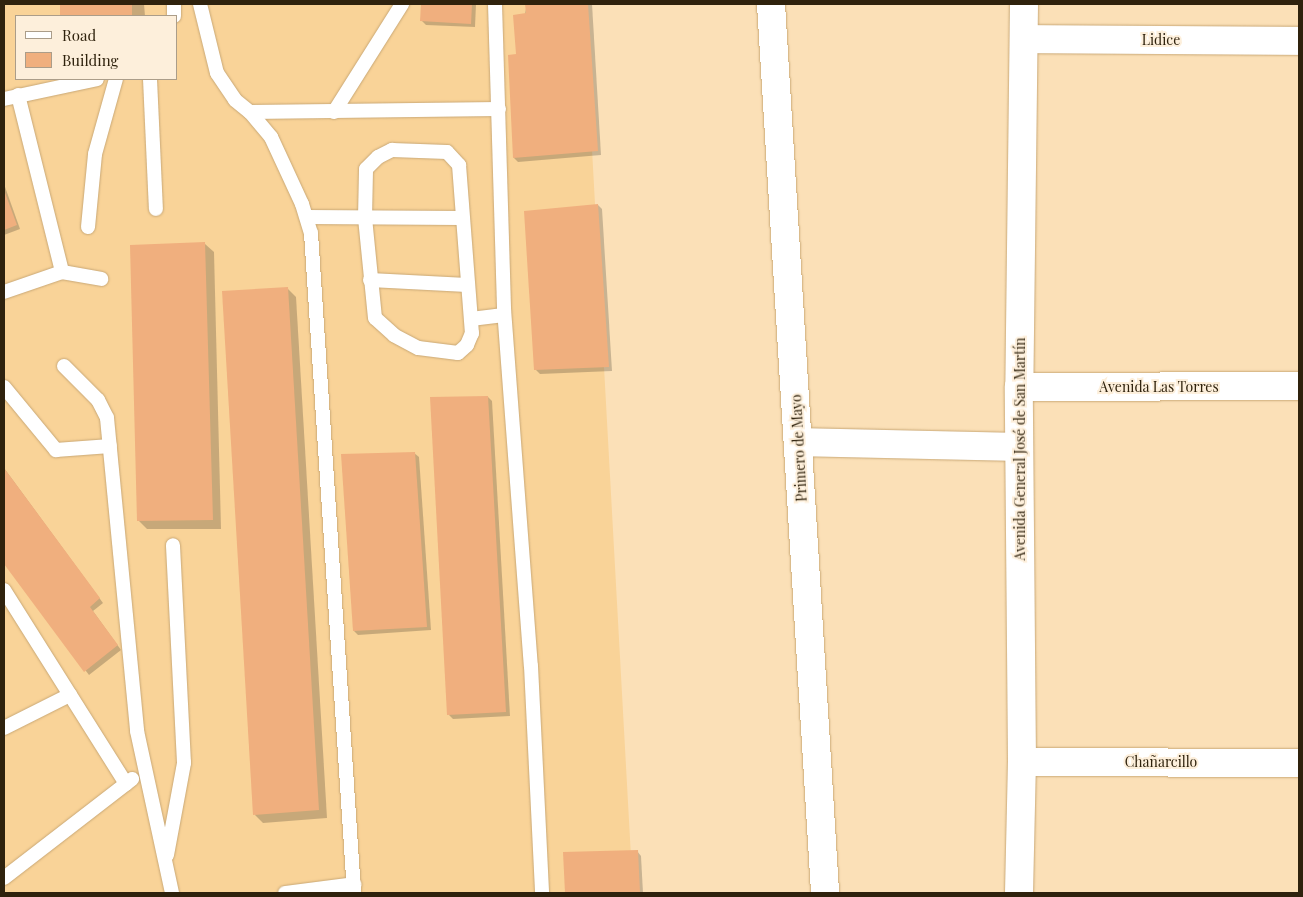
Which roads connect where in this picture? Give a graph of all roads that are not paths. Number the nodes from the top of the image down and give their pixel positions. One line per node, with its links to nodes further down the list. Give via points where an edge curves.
1 (200, 4): 14 (lane, via 217,73 235,100)
2 (402, 4): 15 (lane)
3 (495, 4): 13 (lane)
4 (771, 4): 32 (street, Primero de Mayo)
5 (1024, 4): 6 (street, Avenida General José de San Martín)
6 (1024, 39): 7 (street, Lidice); 31 (street, Avenida General José de San Martín)
7 (1299, 41)
8 (92, 80): 11 (lane)
9 (116, 80): 20 (lane, via 95,154)
10 (150, 80): 16 (lane)
11 (18, 95): 12 (lane); 21 (lane)
12 (4, 99)
13 (499, 109): 15 (lane); 26 (lane)
14 (250, 112): 15 (lane); 17 (lane, via 270,137)
15 (334, 112)
16 (156, 209)
17 (307, 217): 18 (lane); 45 (lane)
18 (365, 218): 19 (lane); 19 (lane, via 366,169 378,157 392,150 447,152 454,157 459,164); 23 (lane)
19 (461, 218): 24 (lane)
20 (88, 227)
21 (62, 272): 22 (lane); 25 (lane)
22 (101, 279)
23 (370, 280): 24 (lane); 27 (lane, via 375,318 394,336 418,348 458,353 467,345 472,333)
24 (467, 285): 27 (lane)
25 (4, 292)
26 (504, 315): 27 (lane); 48 (lane, via 531,666)
27 (471, 319)
28 (64, 366): 33 (lane, via 104,409)
29 (1299, 386): 31 (street, Avenida Las Torres)
30 (4, 387): 33 (lane, via 56,450)
31 (1019, 387): 34 (street, Avenida General José de San Martín)
32 (798, 442): 34 (street); 49 (street, Primero de Mayo)
33 (110, 446): 41 (lane)
34 (1018, 447): 39 (street, Avenida General José de San Martín)
35 (173, 545): 43 (lane, via 184,763)
36 (4, 590): 37 (lane)
37 (70, 696): 38 (lane); 42 (lane)
38 (4, 728)
39 (1022, 762): 40 (street, Chañarcillo); 50 (street, Avenida General José de San Martín)
40 (1299, 763)
41 (143, 770): 42 (lane); 43 (lane)
42 (126, 784): 44 (lane)
43 (166, 858): 46 (lane)
44 (4, 878)
45 (354, 889): 47 (lane)
46 (172, 893)
47 (285, 893)
48 (542, 893)
49 (824, 893)
50 (1019, 893)

